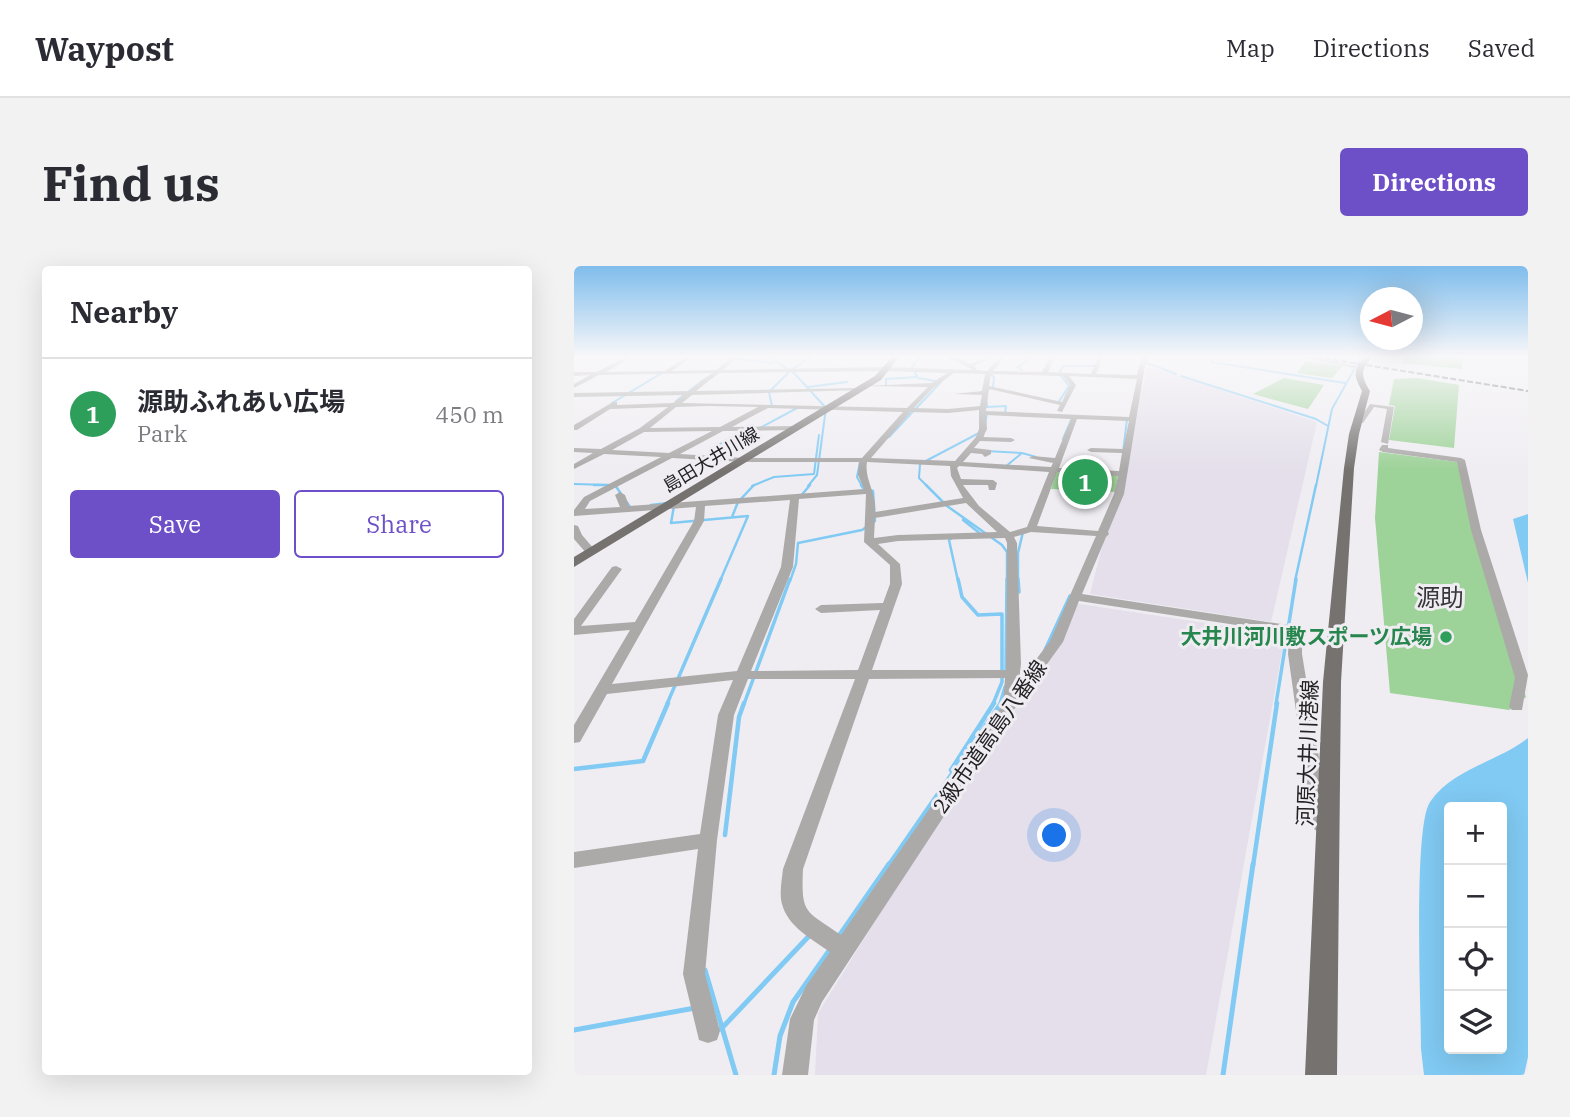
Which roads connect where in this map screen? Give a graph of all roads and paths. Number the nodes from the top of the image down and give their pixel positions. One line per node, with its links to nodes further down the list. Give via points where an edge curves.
1 (628, 395): 13 (street)
2 (686, 395): 14 (street)
3 (765, 395): 17 (street)
4 (814, 395): 19 (street)
5 (851, 395): 19 (main road, 島田大井川線)
6 (927, 395): 21 (street)
7 (985, 395): 22 (street)
8 (1015, 395): 15 (street)
9 (1068, 395): 16 (street)
10 (1137, 395): 26 (street, 2級市道高島八番線)
11 (1365, 395): 29 (main road, 河原大井川港線)
12 (641, 400): 13 (street)
13 (619, 401): 18 (street)
14 (677, 404): 17 (street); 18 (street); 35 (street)
15 (1055, 404): 16 (street); 20 (street)
16 (1064, 404): 23 (street)
17 (767, 405): 19 (street); 34 (street)
18 (608, 407): 30 (street)
19 (830, 408): 21 (street); 27 (street); 32 (main road, 島田大井川線)
20 (1032, 408)
21 (914, 410): 22 (street); 50 (street)
22 (983, 410): 23 (street); 38 (street)
23 (1058, 416): 24 (street)
24 (1075, 416): 26 (street); 37 (street)
25 (764, 418): 31 (street)
26 (1133, 419): 44 (street, 2級市道高島八番線)
27 (851, 420)
28 (695, 421): 33 (street)
29 (1357, 422): 40 (street, via 1373,405 1391,407); 86 (main road, 河原大井川港線, via 1337,604)
30 (574, 428)
31 (742, 428): 32 (street); 34 (street)
32 (795, 428): 49 (main road, 島田大井川線)
33 (687, 429): 34 (street); 35 (street)
34 (725, 429): 47 (street)
35 (643, 430): 45 (street)
36 (1058, 434): 37 (street)
37 (1068, 435): 52 (street)
38 (978, 439): 39 (street); 42 (street)
39 (1011, 440)
40 (1385, 445): 40 (street, via 1450,455 1450,450); 84 (street, via 1383,450 1461,460 1476,530 1522,678)
41 (574, 450): 45 (street)
42 (968, 450): 46 (street, via 988,452); 51 (street)
43 (1091, 450): 44 (street)
44 (1127, 451): 54 (street, 2級市道高島八番線)
45 (602, 452): 47 (street); 53 (street)
46 (985, 455)
47 (671, 456): 49 (street); 64 (street, via 587,499)
48 (1033, 458): 52 (street)
49 (744, 460): 50 (street); 62 (main road, 島田大井川線)
50 (868, 460): 51 (street); 57 (street, via 860,469)
51 (954, 464): 52 (street); 55 (street)
52 (1055, 466): 54 (street); 67 (street)
53 (574, 467)
54 (1123, 474): 69 (street, 2級市道高島八番線)
55 (959, 482): 56 (street, via 993,483); 60 (street)
56 (992, 488)
57 (868, 491): 59 (street); 65 (street)
58 (620, 495): 63 (street)
59 (795, 495): 61 (street); 81 (street, via 787,567)
60 (971, 497): 65 (street); 68 (street)
61 (701, 502): 62 (street); 77 (street, via 699,520)
62 (672, 503): 63 (street); 71 (main road, 島田大井川線)
63 (625, 509): 64 (street)
64 (576, 512)
65 (871, 516): 70 (street)
66 (574, 528): 71 (street)
67 (1031, 529): 68 (street); 69 (street)
68 (1009, 534): 70 (street); 79 (street)
69 (1104, 534): 74 (street, 2級市道高島八番線)
70 (869, 542): 75 (street, via 895,564 897,583)
71 (591, 552): 72 (main road, 島田大井川線)
72 (574, 563)
73 (617, 569): 78 (street)
74 (1076, 597): 83 (street, 2級市道高島八番線, via 1056,642); 86 (street, via 1296,631 1295,654 1318,819)
75 (888, 606): 76 (street); 80 (street)
76 (821, 609)
77 (640, 625): 78 (street); 82 (street)
78 (574, 629)
79 (1013, 674): 80 (street); 83 (street)
80 (863, 675): 81 (street); 89 (street, via 793,869 792,902 801,919)
81 (742, 676): 82 (street); 87 (street, via 726,715)
82 (602, 690): 85 (street)
83 (1010, 705): 89 (street, 2級市道高島八番線)
84 (1517, 707)
85 (574, 738)
86 (1328, 838): 92 (main road, 河原大井川港線)
87 (708, 840): 88 (street); 90 (street, via 694,974)
88 (574, 860)
89 (844, 950): 91 (street, 2級市道高島八番線, via 802,1019)
90 (708, 1031)
91 (795, 1075)
92 (1321, 1075)

